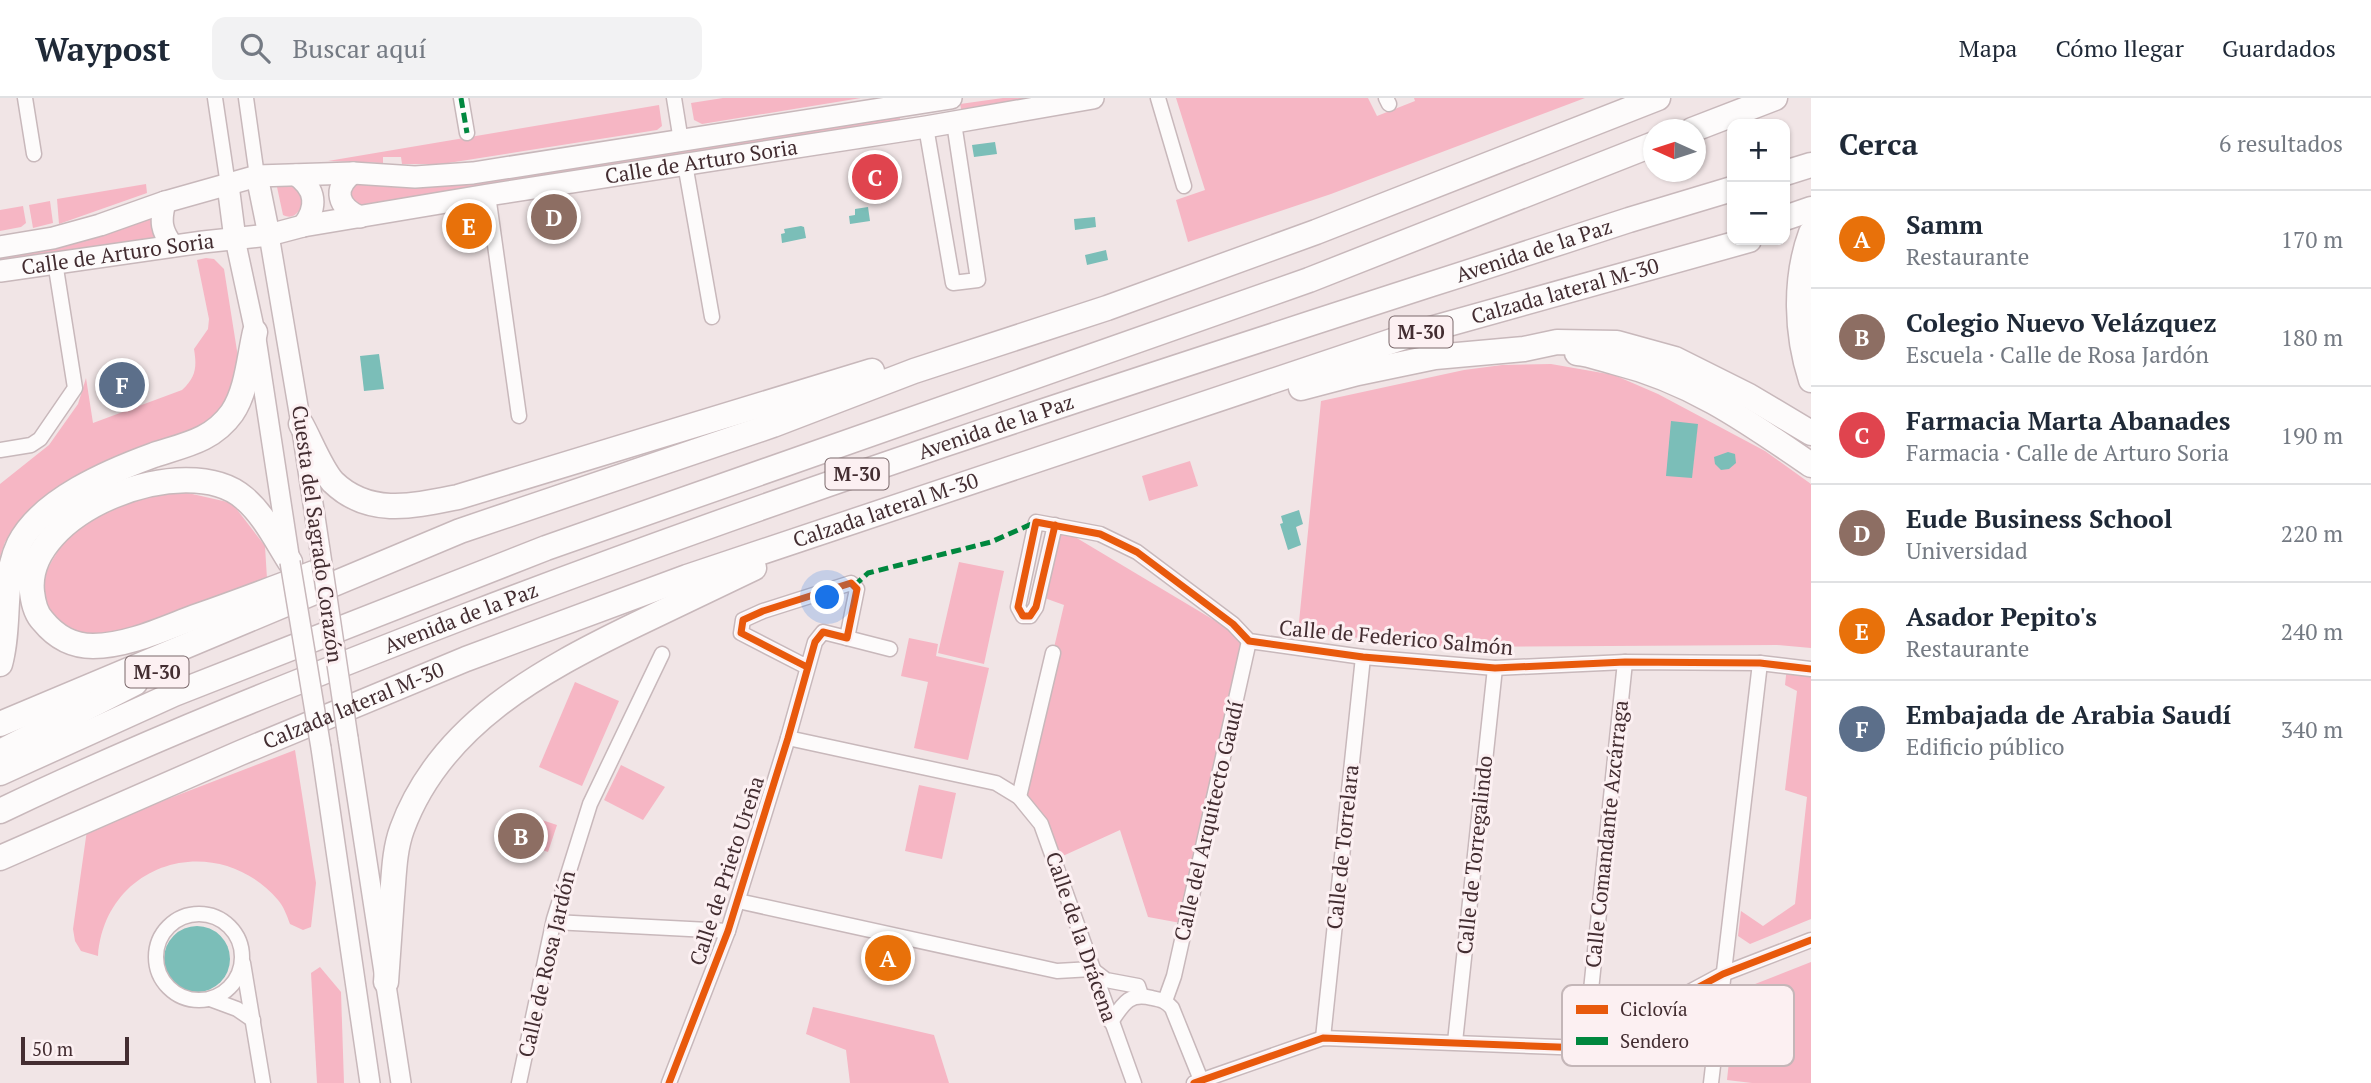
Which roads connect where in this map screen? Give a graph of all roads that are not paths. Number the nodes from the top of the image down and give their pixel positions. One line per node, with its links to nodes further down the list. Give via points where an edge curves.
1 (25, 98): 17 (street)
2 (215, 98): 24 (street)
3 (246, 98): 23 (street)
4 (461, 98): 14 (street)
5 (674, 98): 15 (street)
6 (1093, 98): 11 (main road, Calle de Arturo Soria)
7 (1158, 98): 25 (street)
8 (1658, 98): 48 (highway, M-30, via 1316,232 1107,308)
9 (1775, 98): 12 (highway)
10 (940, 99): 15 (main road, Calle de Arturo Soria)
11 (954, 123): 13 (main road, Calle de Arturo Soria); 13 (street, via 978,281 953,283)
12 (1706, 125)
13 (926, 127): 18 (main road, Calle de Arturo Soria)
14 (467, 133)
15 (681, 141): 21 (main road, Calle de Arturo Soria, via 447,176)
16 (1643, 148): 76 (highway, Avenida de la Paz / M-30, via 1309,280 545,548 174,694)
17 (34, 154)
18 (685, 164): 27 (main road, Calle de Arturo Soria); 45 (street)
19 (1811, 165): 20 (highway)
20 (1790, 171)
21 (353, 173): 22 (main road, Calle de Arturo Soria); 31 (main road, via 344,180 341,200)
22 (296, 175): 23 (main road, Calle de Arturo Soria); 33 (main road, via 307,182 312,194 313,207)
23 (257, 176): 24 (main road, Calle de Arturo Soria); 36 (main road)
24 (228, 185): 28 (main road, Calle de Arturo Soria); 37 (main road, Calle de Arturo Soria)
25 (1184, 186)
26 (1727, 191): 78 (highway, Avenida de la Paz / M-30, via 1022,417 733,517 304,678)
27 (488, 195): 31 (main road, Calle de Arturo Soria); 51 (street)
28 (165, 202): 40 (main road, via 161,226); 41 (main road, Calle de Arturo Soria, via 76,231)
29 (1811, 209): 30 (highway)
30 (1790, 216)
31 (360, 217): 33 (main road, Calle de Arturo Soria)
32 (1811, 223): 34 (highway)
33 (303, 226): 36 (main road, Calle de Arturo Soria)
34 (1790, 229)
35 (1811, 233): 49 (highway, via 1802,257 1799,299)
36 (269, 235): 37 (main road, Calle de Arturo Soria); 52 (main road, Cuesta del Sagrado Corazón)
37 (235, 239): 40 (main road, Calle de Arturo Soria); 46 (main road, Cuesta del Sagrado Corazón)
38 (1727, 239): 43 (highway)
39 (1731, 245): 43 (highway, Calzada lateral M-30 / M-30)
40 (173, 246): 42 (main road, Calle de Arturo Soria)
41 (0, 247)
42 (55, 262): 44 (main road, Calle de Arturo Soria); 54 (street, via 75,388 40,439)
43 (1654, 266): 50 (highway, Calzada lateral M-30 / M-30, via 1416,333)
44 (0, 271)
45 (712, 317)
46 (255, 332): 59 (main road, Cuesta del Sagrado Corazón); 69 (highway, via 241,395 233,412 207,438 153,455 91,483 58,502 33,525 11,568)
47 (1524, 349): 50 (highway, via 1435,357 1246,402); 53 (highway, via 1557,342 1617,343 1675,359); 55 (highway, via 1583,354 1674,381 1716,402)
48 (914, 371): 52 (highway, via 884,368 458,497 409,507 363,502 332,481); 58 (highway, M-30, via 773,425)
49 (1809, 372)
50 (1191, 408): 56 (highway, Calzada lateral M-30 / M-30)
51 (519, 416)
52 (301, 424): 87 (main road, Cuesta del Sagrado Corazón, bridge)
53 (1811, 433)
54 (0, 450)
55 (1811, 465)
56 (853, 521): 79 (highway, Calzada lateral M-30 / M-30, via 466,659 240,752); 87 (highway, via 572,655 466,731 425,782 401,832)
57 (1055, 525): 57 (street, Calle de Federico Salmón, via 1036,607 1030,616 1023,616 1018,607 1036,522); 62 (street, Calle de Federico Salmón, via 1100,534 1137,552)
58 (460, 531): 59 (highway, via 404,540 134,639 106,645 81,645 52,632 39,617 31,579 41,551 77,514 126,491 164,481 203,481 242,496); 60 (highway, M-30)
59 (290, 562): 101 (main road, Cuesta del Sagrado Corazón, bridge)
60 (313, 591): 73 (highway, M-30); 75 (highway, M-30)
61 (847, 638): 63 (street, Calle de Prieto Ureña); 70 (street, Calle de Prieto Ureña, via 823,632); 70 (street, via 857,589 851,583 743,620 741,632)
62 (1249, 641): 66 (street, Calle de Federico Salmón); 93 (street, Calle del Arquitecto Gaudí)
63 (890, 649)
64 (1053, 653): 77 (street)
65 (662, 654): 81 (street, Calle de Rosa Jardón, via 590,804)
66 (1363, 657): 71 (street, Calle de Federico Salmón); 96 (street, Calle de Torrelara)
67 (1625, 662): 68 (street, Calle de Federico Salmón); 71 (street, Calle de Federico Salmón); 88 (street, Calle Comandante Azcárraga)
68 (1760, 663): 72 (street, Calle de Federico Salmón); 86 (street)
69 (0, 664)
70 (807, 667): 74 (street, Calle de Prieto Ureña)
71 (1495, 668): 97 (street, Calle de Torregalindo)
72 (1811, 669)
73 (0, 724)
74 (789, 738): 77 (street, Calle de la Drácena, via 996,783); 80 (street, Calle de Prieto Ureña)
75 (0, 752)
76 (0, 773)
77 (1019, 797): 85 (street, Calle de la Drácena, via 1041,824)
78 (0, 811)
79 (0, 861)
80 (738, 901): 82 (street, Calle de Prieto Ureña); 85 (street, via 1057,971)
81 (554, 921): 82 (street); 103 (street, Calle de Rosa Jardón)
82 (728, 931): 104 (street, Calle de Prieto Ureña)
83 (1811, 940): 86 (street)
84 (242, 954): 92 (street, via 234,983); 92 (street, via 232,929 208,915 180,918 160,938 157,965 170,990 196,1001); 94 (street)
85 (1092, 969): 91 (street, via 1106,980 1138,985); 95 (street, Calle de la Drácena)
86 (1723, 974): 89 (street); 90 (street)
87 (386, 982): 102 (main road, Cuesta del Sagrado Corazón)
88 (1592, 985)
89 (1703, 985)
90 (1722, 985)
91 (1141, 995): 93 (street); 95 (street, via 1125,1002)
92 (210, 999): 94 (street)
93 (1165, 1001): 99 (street, via 1172,1008)
94 (253, 1020): 100 (street)
95 (1111, 1021): 105 (street, Calle de la Drácena)
96 (1323, 1038): 97 (street); 99 (street)
97 (1455, 1042): 98 (street)
98 (1562, 1047)
99 (1198, 1082)
100 (262, 1083)
101 (370, 1083)
102 (401, 1083)
103 (519, 1083)
104 (669, 1083)
105 (1134, 1083)

